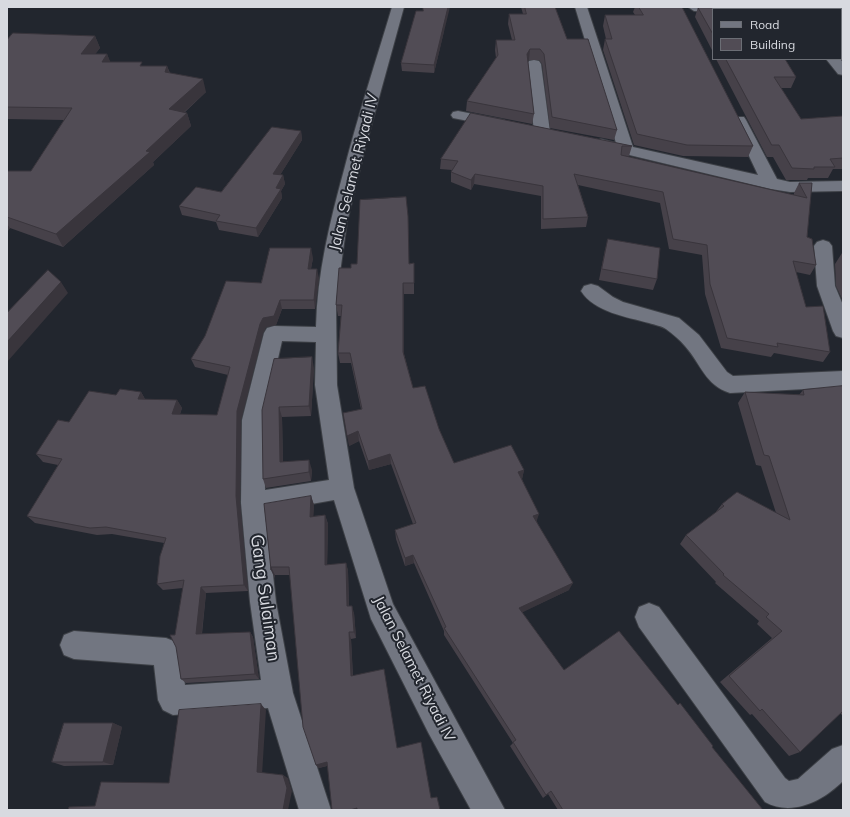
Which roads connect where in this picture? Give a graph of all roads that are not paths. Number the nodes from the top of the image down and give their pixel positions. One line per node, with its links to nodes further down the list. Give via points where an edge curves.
1 (398, 7): 19 (street, Jalan Selamet Riyadi IV, via 338,222 326,302)
2 (581, 7): 13 (street)
3 (682, 7): 6 (street)
4 (694, 7): 5 (street)
5 (712, 8)
6 (689, 21)
7 (834, 60): 9 (street)
8 (534, 64): 11 (street, via 534,130)
9 (843, 71)
10 (732, 106): 14 (street)
11 (458, 115)
12 (588, 141): 13 (street)
13 (626, 149): 14 (street)
14 (771, 184): 15 (street, via 810,188)
15 (843, 186)
16 (823, 246): 18 (street, via 826,286)
17 (591, 291): 20 (street, via 617,307 672,323 692,340 719,378 730,385)
18 (843, 331)
19 (326, 335): 21 (street, Jalan Selamet Riyadi IV, via 326,385); 22 (street, Gang Sulaiman, via 274,333 253,420)
20 (843, 379)
21 (342, 488): 22 (street); 28 (street, Jalan Selamet Riyadi IV, via 381,610)
22 (252, 503): 25 (street, Gang Sulaiman, via 263,602)
23 (649, 617): 26 (street, via 770,786 779,793 788,797 814,787)
24 (74, 645): 25 (street, via 166,652 173,700)
25 (278, 693): 27 (street, Gang Sulaiman)
26 (843, 760)
27 (315, 810)
28 (489, 810)

